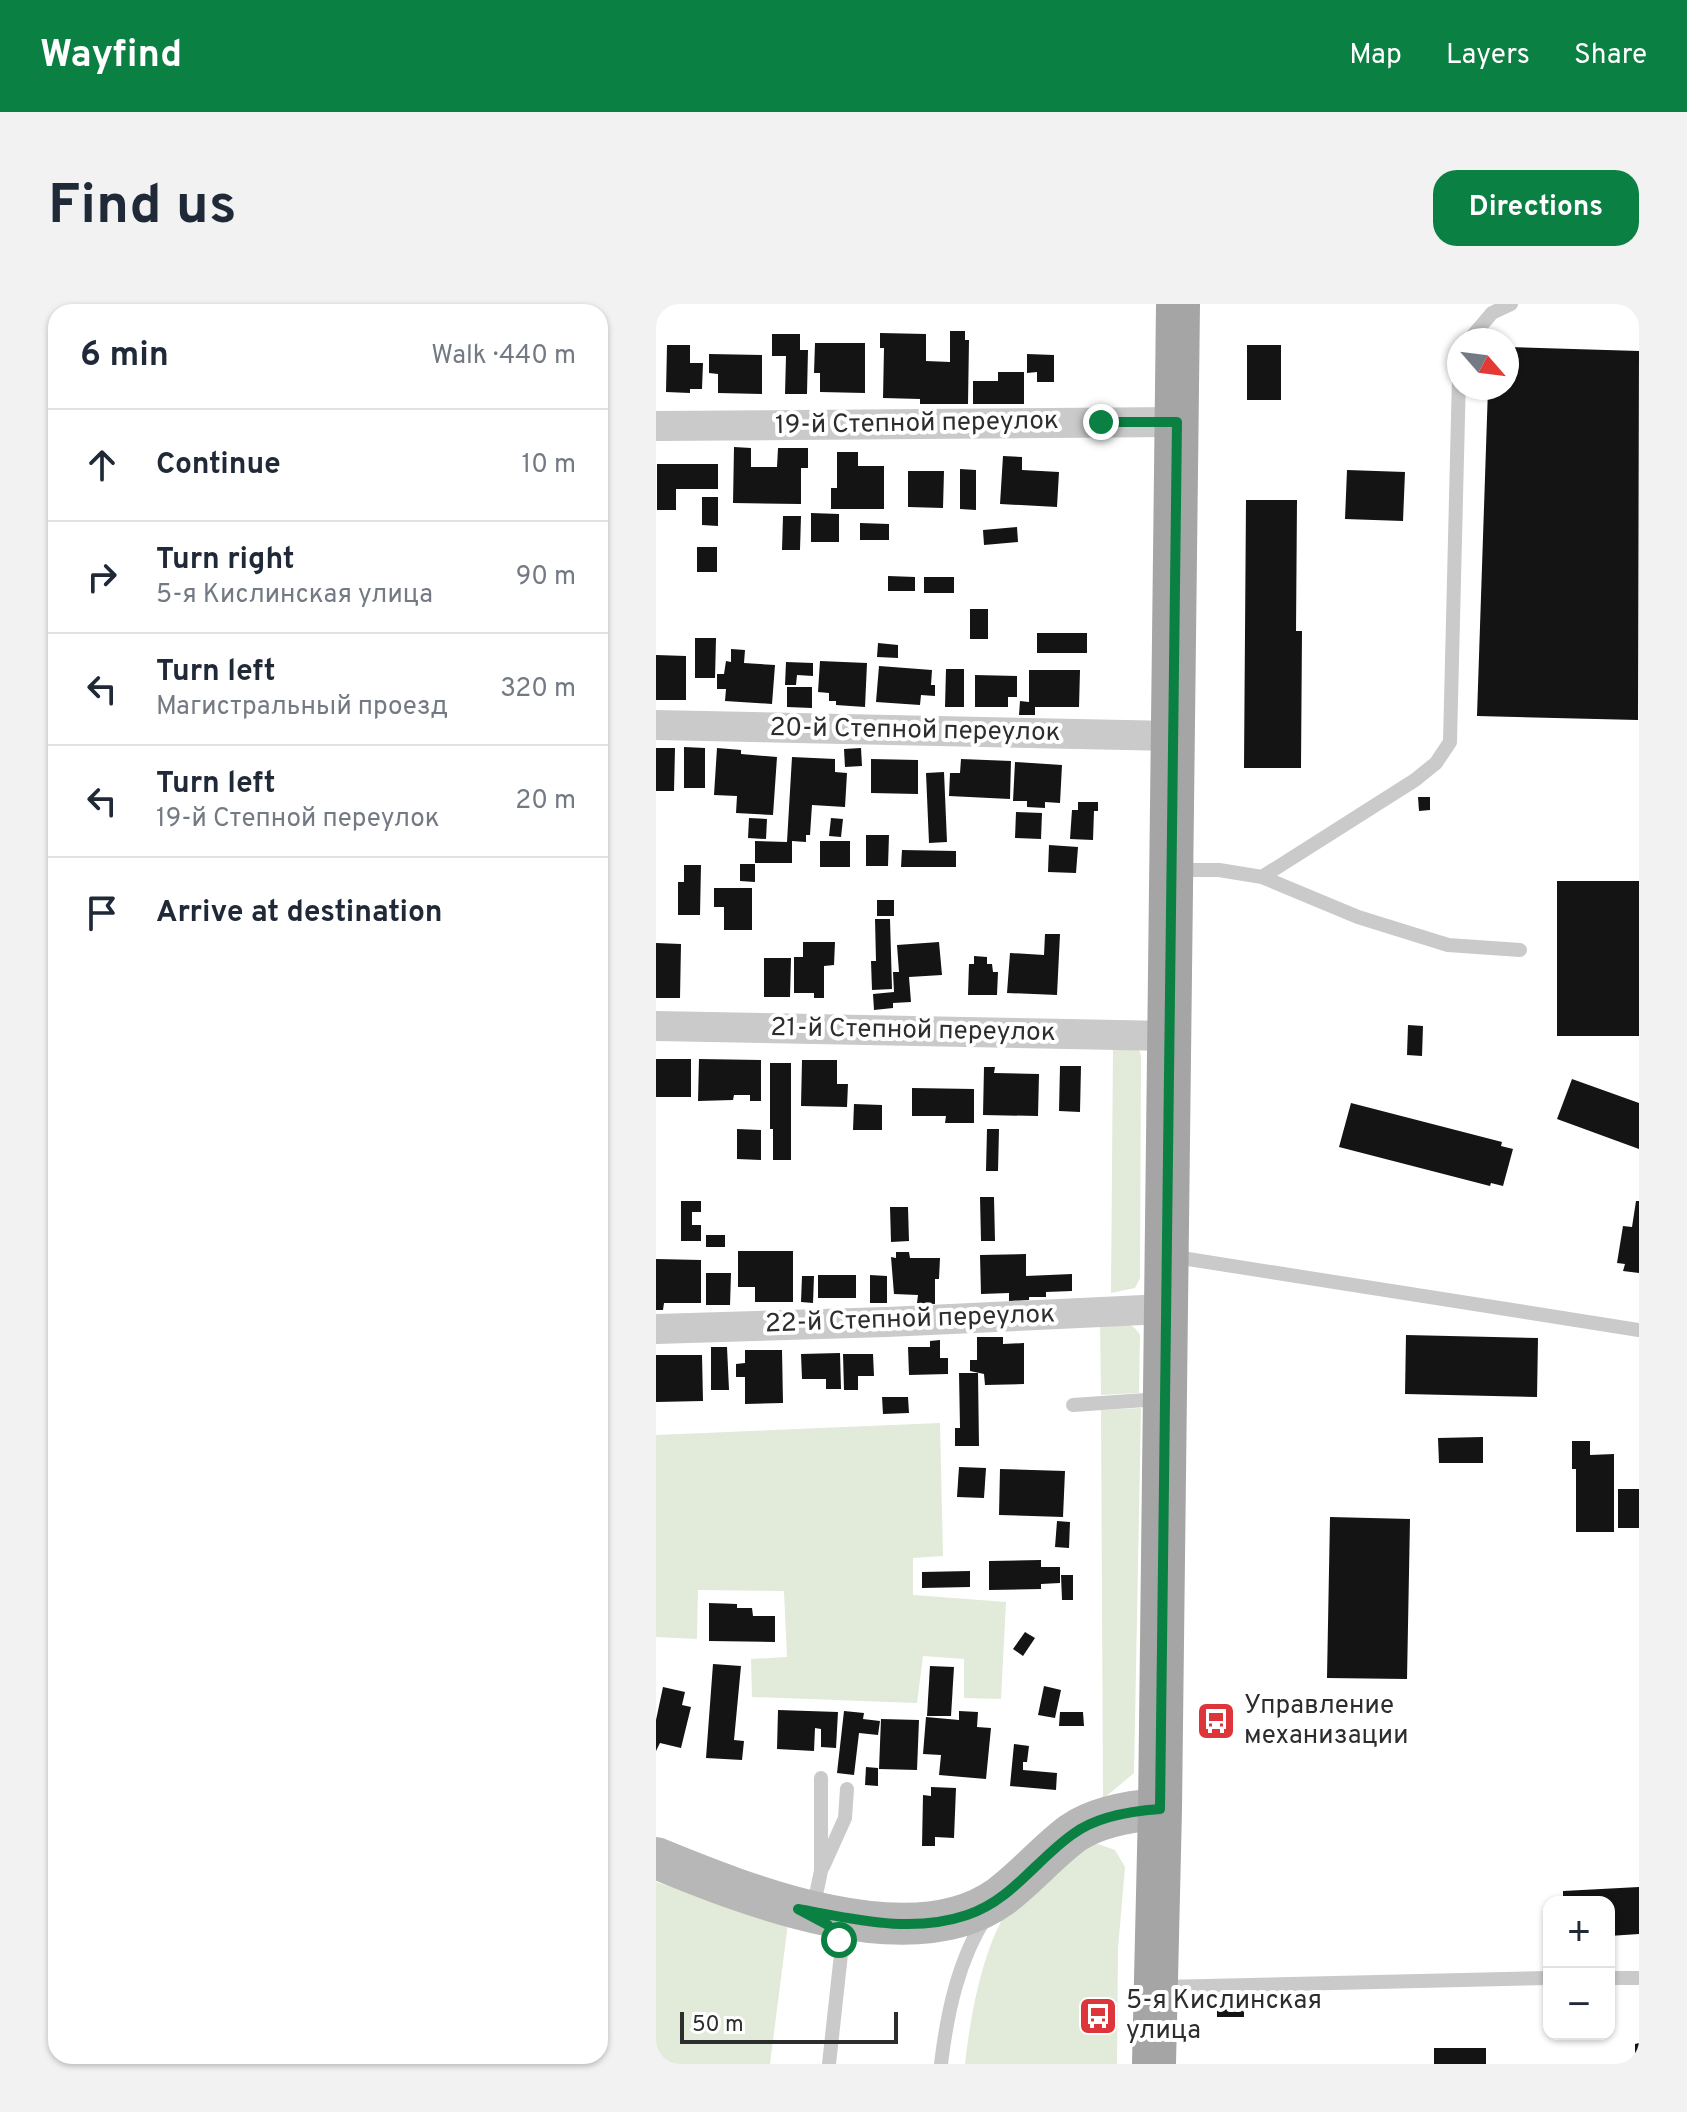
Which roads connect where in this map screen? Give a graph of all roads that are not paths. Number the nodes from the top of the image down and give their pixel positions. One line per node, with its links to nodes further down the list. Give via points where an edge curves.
1 (1178, 304): 5 (main road)
2 (1511, 304): 3 (lane, via 1492,313)
3 (1479, 328)
4 (1458, 400): 10 (lane, via 1450,742 1415,780)
5 (1177, 422): 6 (street, 19-й Степной переулок); 8 (main road)
6 (656, 426)
7 (656, 725): 8 (street, 20-й Степной переулок)
8 (1174, 736): 9 (main road)
9 (1172, 870): 10 (lane); 13 (main road)
10 (1262, 877): 11 (lane, via 1358,917 1448,945)
11 (1520, 950)
12 (656, 1026): 13 (street, 21-й Степной переулок)
13 (1169, 1036): 14 (main road)
14 (1165, 1255): 15 (main road); 17 (lane)
15 (1165, 1309): 16 (street, 22-й Степной переулок); 18 (main road)
16 (656, 1329)
17 (1639, 1330)
18 (1164, 1399): 19 (lane); 22 (main road)
19 (1073, 1405)
20 (821, 1778): 24 (lane)
21 (847, 1789): 24 (lane, via 845,1818)
22 (1160, 1809): 25 (street, via 1125,1812 1074,1832); 29 (main road)
23 (656, 1858): 24 (street)
24 (811, 1897): 25 (street, via 878,1923 924,1925 969,1915); 30 (lane, via 839,1940 841,1954)
25 (997, 1900): 31 (lane, via 981,1923 952,2000)
26 (1543, 1978): 29 (lane)
27 (1615, 1978): 28 (lane)
28 (1639, 1978)
29 (1155, 1987): 32 (main road)
30 (829, 2064)
31 (941, 2064)
32 (1154, 2064)

